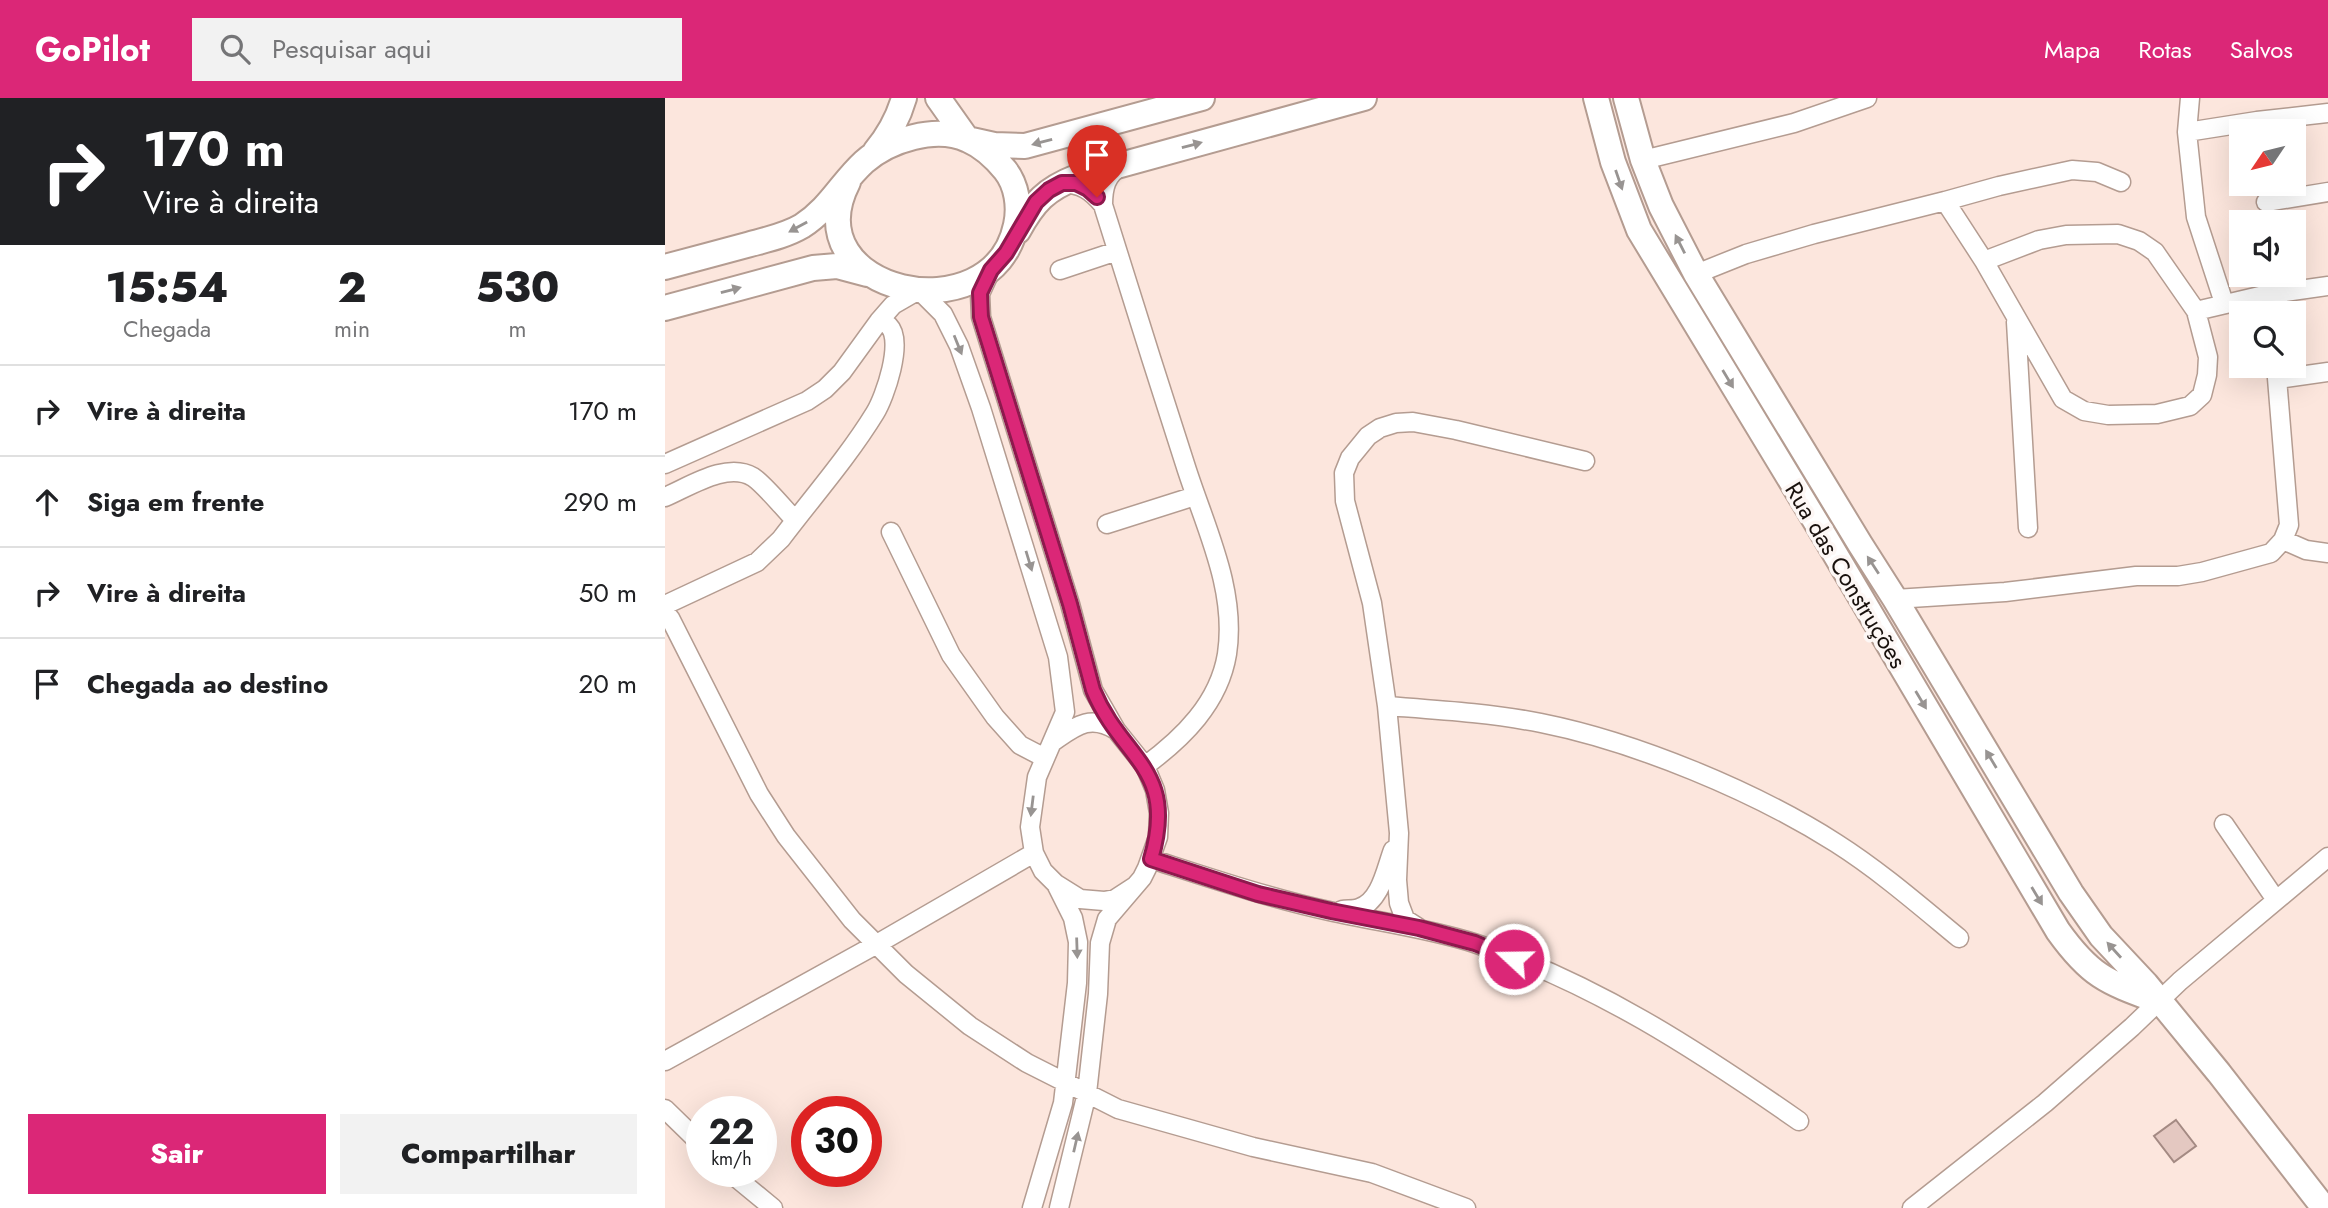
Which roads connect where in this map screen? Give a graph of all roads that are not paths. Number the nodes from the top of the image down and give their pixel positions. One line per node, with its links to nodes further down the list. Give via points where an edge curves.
1 (904, 98): 12 (street, via 889,136)
2 (938, 98): 11 (street)
3 (1202, 98): 11 (street, one-way to 11, via 1025,146)
4 (1364, 98): 14 (street, one-way to 4)
5 (1867, 98): 13 (street, via 1794,123)
6 (2190, 98): 10 (street)
7 (1597, 103): 70 (street, Rua das Construções, one-way to 70, via 1639,230 2058,931 2100,977)
8 (1628, 103): 13 (street, Rua das Construções)
9 (2328, 113): 10 (street)
10 (2187, 132): 34 (street, via 2196,218)
11 (967, 139): 12 (street, via 919,136); 22 (street, via 994,158 1011,181 1017,209)
12 (873, 156): 15 (street)
13 (1643, 160): 28 (street, Rua das Construções, one-way to 13)
14 (1126, 163): 17 (street); 21 (street, via 1111,172)
15 (848, 182): 25 (street, one-way to 25, via 825,208 782,236); 29 (street, via 840,197 838,225 853,260)
16 (2121, 182): 19 (street, via 2097,172 2072,170)
17 (1062, 183): 21 (street, via 1088,189); 22 (street, via 1036,202)
18 (2328, 192): 20 (street)
19 (1945, 201): 24 (street); 28 (street, via 1803,237)
20 (2266, 202)
21 (1103, 205): 23 (street)
22 (1009, 247): 26 (street)
23 (1118, 251): 27 (street); 44 (street)
24 (1984, 261): 36 (street, via 2039,240 2119,234 2155,252); 37 (street)
25 (665, 267)
26 (991, 270): 31 (street, via 953,288); 55 (street, via 980,293 981,317 1093,690)
27 (1060, 270)
28 (1696, 274): 52 (street, Rua das Construções, one-way to 28)
29 (871, 275): 31 (street, via 897,287); 35 (street, one-way to 29, via 813,268 849,267); 38 (street, via 882,297)
30 (2328, 286): 32 (street)
31 (919, 290): 38 (street, via 893,305); 56 (street, one-way to 56, via 943,314 959,346 1045,610 1058,657 1065,712)
32 (2264, 295): 33 (street); 34 (street)
33 (2265, 301)
34 (2224, 303): 36 (street)
35 (665, 308)
36 (2196, 311): 37 (street, via 2208,357 2202,395 2175,411 2145,414 2084,411 2063,399)
37 (2016, 316): 48 (street)
38 (879, 321): 43 (street, via 825,389); 46 (street, via 890,327 894,350 876,411)
39 (2306, 372): 40 (street)
40 (2328, 372)
41 (2277, 378): 50 (street, via 2289,525)
42 (1585, 461): 54 (street, via 1413,422 1380,428 1358,447 1344,473 1344,488 1371,603)
43 (665, 464)
44 (1195, 496): 47 (street); 57 (street, via 1227,598 1227,654 1216,688 1197,720)
45 (665, 497): 46 (street, via 721,473 740,473 753,477)
46 (795, 520): 53 (street, via 757,562)
47 (1107, 524)
48 (2028, 528)
49 (891, 532): 56 (street, via 951,655 995,717 1020,745)
50 (2283, 541): 51 (street); 52 (street, via 2271,553 2178,576)
51 (2328, 554)
52 (1895, 599): 70 (street, Rua das Construções, one-way to 52, via 2078,904)
53 (667, 612): 69 (street, via 773,815 814,874)
54 (1387, 706): 59 (street); 68 (street, via 1542,723 1695,771 1836,843)
55 (1116, 730): 56 (street, via 1103,722 1090,722 1074,727); 57 (street)
56 (1049, 750): 60 (street, one-way to 60, via 1033,797 1030,827)
57 (1145, 766): 62 (street, via 1159,813)
58 (2224, 824): 65 (street)
59 (1399, 833): 66 (street, via 1372,900 1360,908); 67 (street, via 1399,903 1405,919)
60 (1034, 853): 63 (street); 69 (street)
61 (2328, 857): 65 (street)
62 (1151, 859): 64 (street); 66 (street, via 1258,894)
63 (1056, 884): 64 (street, via 1080,899 1093,901 1115,899); 72 (street, one-way to 72, via 1073,919 1078,943)
64 (1135, 886): 73 (street, via 1107,919 1100,943)
65 (2276, 900): 70 (street)
66 (1331, 911): 67 (street)
67 (1419, 928): 75 (street, via 1475,943 1596,993 1714,1062)
68 (1959, 937)
69 (877, 944): 71 (street); 72 (street, via 970,1026)
70 (2159, 1001): 82 (street, via 2045,1103); 83 (street, Rua das Construções)
71 (665, 1061)
72 (1066, 1084): 73 (street); 79 (street)
73 (1087, 1093): 80 (street, one-way to 73); 81 (street, via 1118,1109 1254,1147 1372,1173)
74 (665, 1109): 76 (street)
75 (1799, 1121)
76 (686, 1129)
77 (747, 1187): 78 (street)
78 (773, 1208)
79 (1032, 1208)
80 (1059, 1208)
81 (1467, 1208)
82 (1912, 1208)
83 (2324, 1208)

